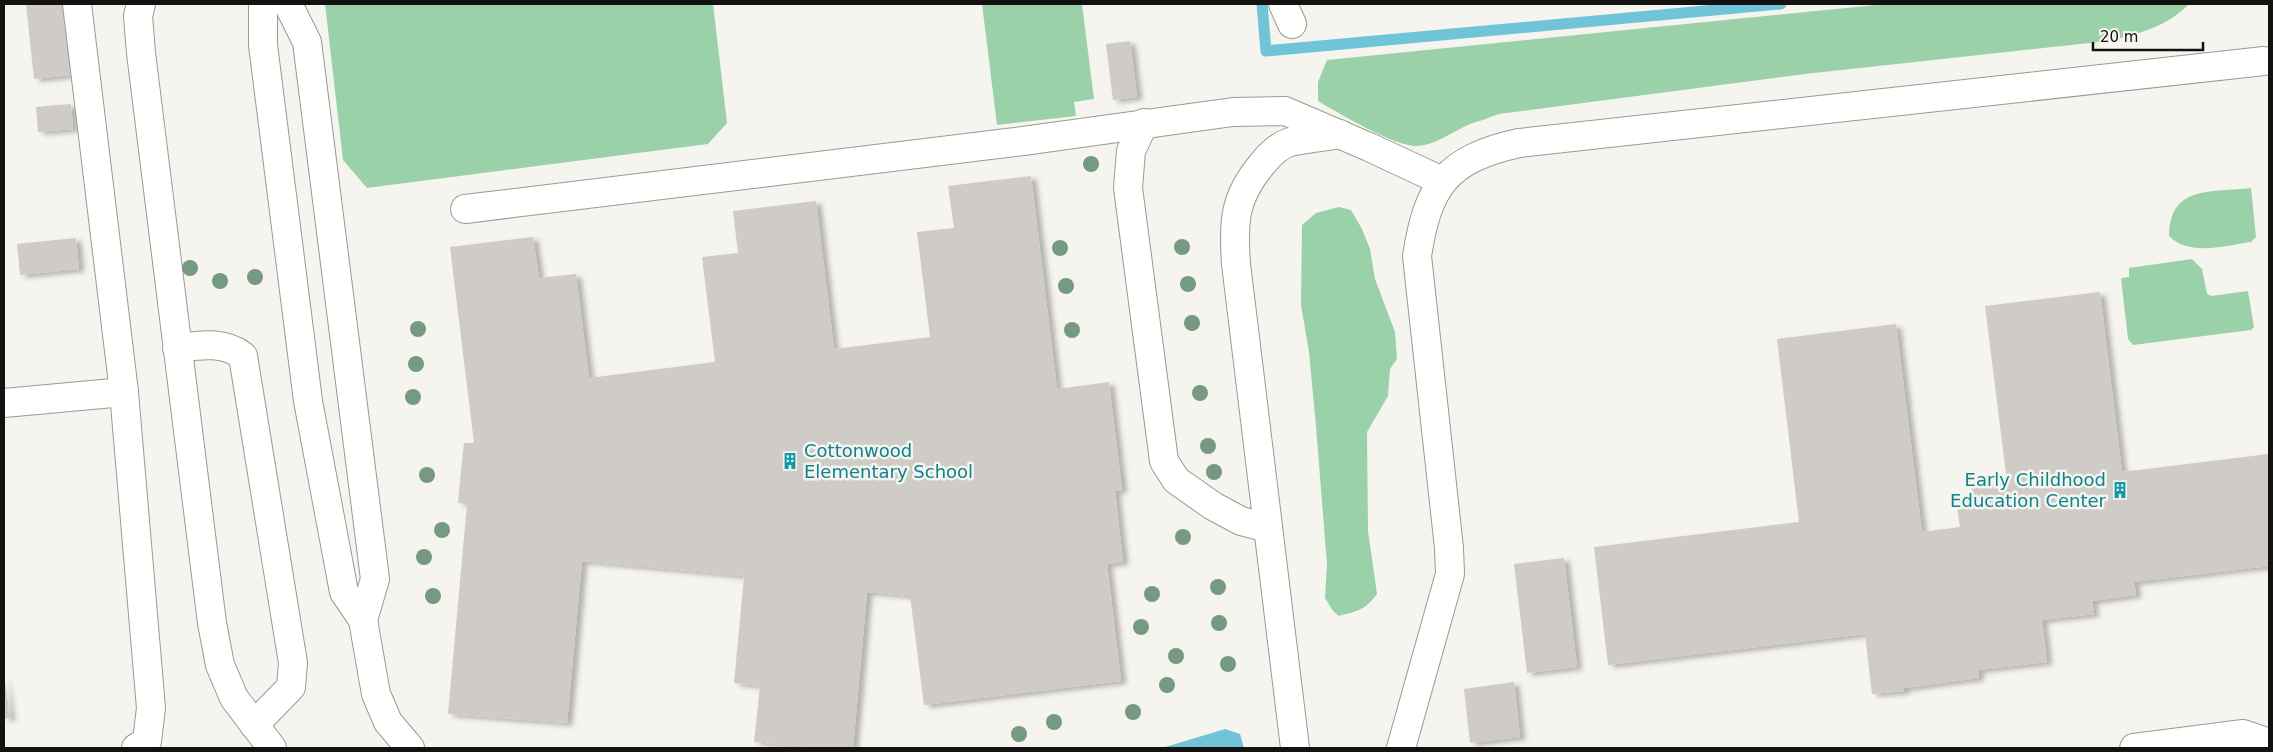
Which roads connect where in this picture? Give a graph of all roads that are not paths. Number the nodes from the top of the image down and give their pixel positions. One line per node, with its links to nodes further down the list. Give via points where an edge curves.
1 (77, 4): 11 (street)
2 (141, 4): 10 (street, via 138,16 140,53)
3 (263, 4): 14 (street, via 263,45 308,401 344,592)
4 (288, 4): 14 (street, via 307,42 374,570 375,579)
5 (2264, 61): 8 (street, via 1519,143 1474,156)
6 (1144, 123): 7 (street, via 1233,112 1285,111); 9 (street, via 1014,142); 13 (street, via 1131,151 1128,188 1164,461 1176,480 1213,506 1241,521)
7 (1340, 134): 8 (street); 13 (street, via 1289,142 1269,156 1248,180 1238,203 1234,230 1236,264)
8 (1442, 181): 21 (street, via 1431,198 1417,256 1450,574)
9 (465, 209)
10 (177, 348): 15 (street, via 220,665 234,698); 15 (street, via 204,344 233,348 243,356 293,663 291,687)
11 (124, 392): 12 (street); 17 (street, via 152,708 147,741)
12 (4, 403)
13 (1268, 528): 20 (street)
14 (364, 620): 19 (street, via 376,694 388,722)
15 (254, 725): 18 (street)
16 (2269, 743): 22 (street, via 2243,734)
17 (136, 748)
18 (272, 748)
19 (410, 748)
20 (1295, 748)
21 (1401, 748)
22 (2134, 748)

